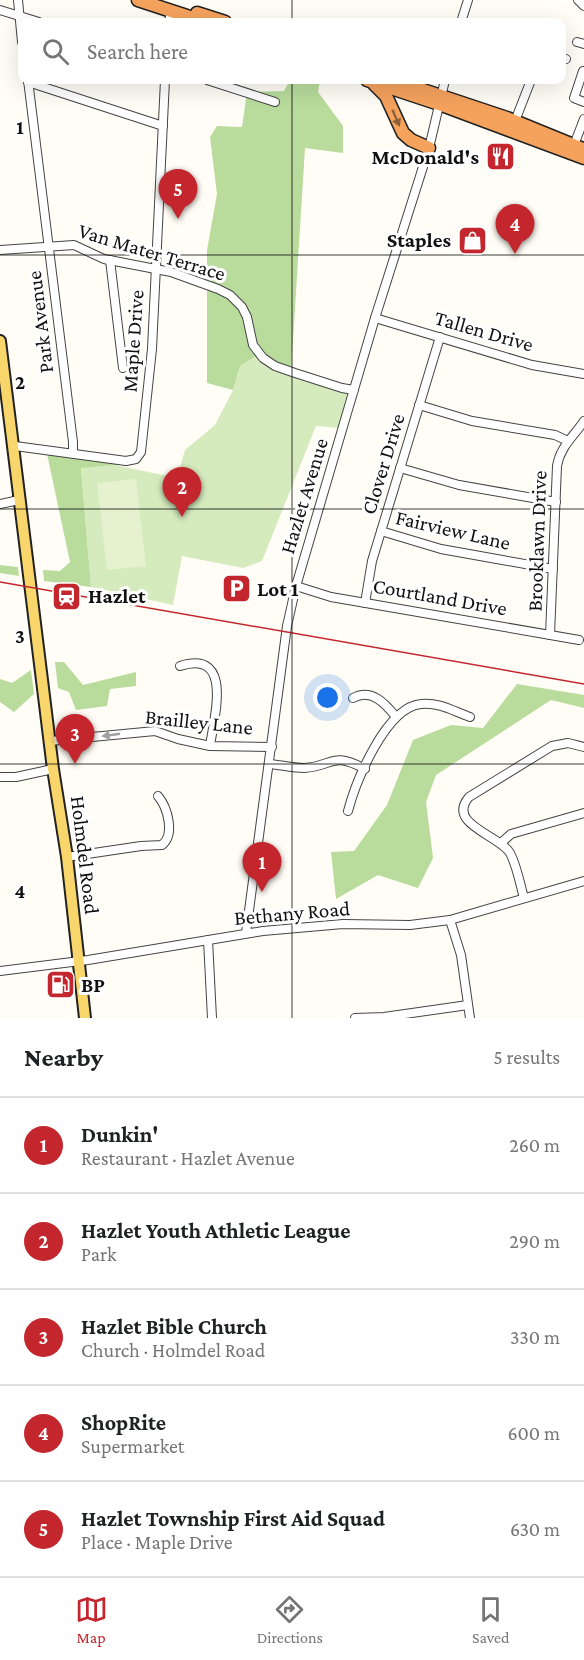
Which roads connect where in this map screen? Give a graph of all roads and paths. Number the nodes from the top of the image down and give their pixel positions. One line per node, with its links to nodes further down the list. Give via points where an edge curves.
1 (18, 0): 8 (street)
2 (138, 0): 9 (highway)
3 (159, 0): 11 (highway)
4 (468, 0): 12 (street)
5 (578, 0): 6 (street)
6 (584, 6)
7 (0, 10): 8 (street)
8 (19, 16): 10 (street)
9 (170, 17)
10 (26, 18)
11 (213, 18)
12 (462, 18)
13 (583, 70): 25 (street, via 574,98)
14 (28, 84): 32 (street, Park Avenue)
15 (37, 84): 28 (street)
16 (165, 84): 28 (street, Maple Drive)
17 (219, 84): 24 (street)
18 (373, 84): 30 (highway, one-way to 30, via 386,96 404,133)
19 (384, 84): 23 (highway)
20 (415, 84): 23 (highway)
21 (444, 84): 23 (street, Hazlet Avenue)
22 (529, 84): 27 (street)
23 (440, 99): 27 (highway); 30 (street, Hazlet Avenue); 31 (highway)
24 (275, 102)
25 (584, 102)
26 (584, 119): 29 (street)
27 (515, 121): 29 (highway)
28 (163, 126): 35 (street, Maple Drive)
29 (579, 147)
30 (429, 148): 36 (street, Hazlet Avenue)
31 (584, 158)
32 (49, 246): 33 (street, Van Mater Terrace); 34 (street, Van Mater Terrace, via 74,245); 46 (street, Park Avenue)
33 (0, 250)
34 (110, 260): 35 (street, Van Mater Terrace); 39 (street)
35 (156, 269): 41 (street, Van Mater Terrace, via 233,297 246,313 255,349 267,361); 46 (street, Maple Drive, via 141,452 136,459 126,460)
36 (375, 318): 37 (street, Tallen Drive); 41 (street, Hazlet Avenue)
37 (440, 337): 40 (street, Tallen Drive, via 532,365); 42 (street, Clover Drive)
38 (0, 347): 45 (main road, Holmdel Road)
39 (123, 368)
40 (584, 374)
41 (354, 390): 53 (street, Hazlet Avenue)
42 (419, 405): 44 (street, via 472,421 555,435); 47 (street, Clover Drive)
43 (584, 421): 44 (street, Brooklawn Drive)
44 (568, 441): 49 (street, Brooklawn Drive, via 558,460)
45 (15, 446): 46 (street); 48 (main road, Holmdel Road)
46 (73, 453)
47 (400, 468): 49 (street, via 459,485); 51 (street, Clover Drive)
48 (19, 500): 50 (street); 61 (main road, Holmdel Road)
49 (556, 502): 52 (street, Brooklawn Drive)
50 (0, 504)
51 (381, 531): 52 (street, Fairview Lane, via 441,549); 54 (street, Clover Drive)
52 (553, 569): 55 (street, Brooklawn Drive)
53 (296, 586): 54 (street, Courtland Drive); 63 (street, Hazlet Avenue, via 287,626)
54 (365, 603): 55 (street, Courtland Drive)
55 (550, 635): 56 (street, Courtland Drive)
56 (579, 640)
57 (180, 666): 62 (street, via 200,663 215,676)
58 (353, 698): 59 (street, via 374,696)
59 (396, 717): 60 (street, via 421,704 446,707); 67 (street)
60 (470, 717)
61 (50, 741): 62 (street, Brailley Lane, one-way to 61, via 155,731); 66 (main road, Holmdel Road)
62 (210, 746): 63 (street, Brailley Lane)
63 (272, 747): 65 (street, Hazlet Avenue)
64 (584, 747): 72 (street, via 568,743 552,746 469,797 464,806 465,819)
65 (270, 764): 67 (street, via 304,768 339,759); 77 (street, Hazlet Avenue)
66 (53, 769): 68 (street); 73 (main road, Holmdel Road)
67 (365, 769): 70 (street)
68 (0, 777)
69 (158, 796): 73 (street, via 165,807 169,833 162,845)
70 (348, 811)
71 (584, 813): 72 (street, via 511,834)
72 (501, 843): 75 (street, via 512,856)
73 (67, 857): 79 (main road, Holmdel Road)
74 (584, 881): 75 (street, Bethany Road)
75 (524, 898): 76 (street, Bethany Road)
76 (450, 920): 77 (street, Bethany Road, via 410,925 301,926); 81 (street, via 461,955)
77 (246, 933): 78 (street, Bethany Road)
78 (208, 940): 79 (street, Bethany Road); 84 (street)
79 (79, 961): 80 (street, Bethany Road); 83 (main road, Holmdel Road)
80 (0, 971)
81 (468, 1005): 82 (street); 86 (street)
82 (384, 1017): 85 (street)
83 (85, 1018)
84 (212, 1018)
85 (355, 1018)
86 (470, 1018)

